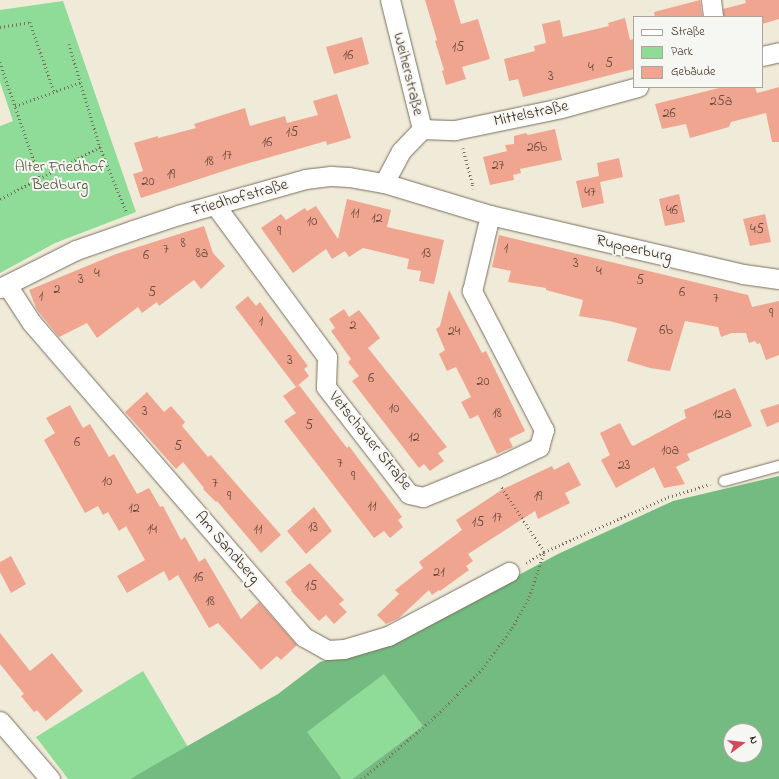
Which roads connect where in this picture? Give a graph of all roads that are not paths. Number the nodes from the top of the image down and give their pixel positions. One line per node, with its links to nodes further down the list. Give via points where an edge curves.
1 (390, 0): 7 (street, Weiherstraße)
2 (711, 0): 3 (street)
3 (713, 16)
4 (779, 52): 5 (street)
5 (763, 56)
6 (634, 88): 7 (street, Mittelstraße, via 561,108 455,130)
7 (422, 129): 8 (street, Weiherstraße, via 400,151)
8 (384, 183): 9 (street, Friedhofstraße, via 349,177 305,179); 10 (street, Friedhofstraße)
9 (215, 205): 10 (street, Vetschauer Straße, via 327,356 326,387 409,494 422,497 539,447 544,430 472,291); 12 (street, Friedhofstraße, via 76,250)
10 (490, 215): 11 (street, Rupperburg, via 736,272)
11 (779, 279)
12 (3, 287): 15 (street, Am Sandberg, via 304,637 327,650 388,636)
13 (779, 466): 14 (lane)
14 (724, 481)
15 (509, 572)
16 (0, 721): 17 (street)
17 (50, 779)

